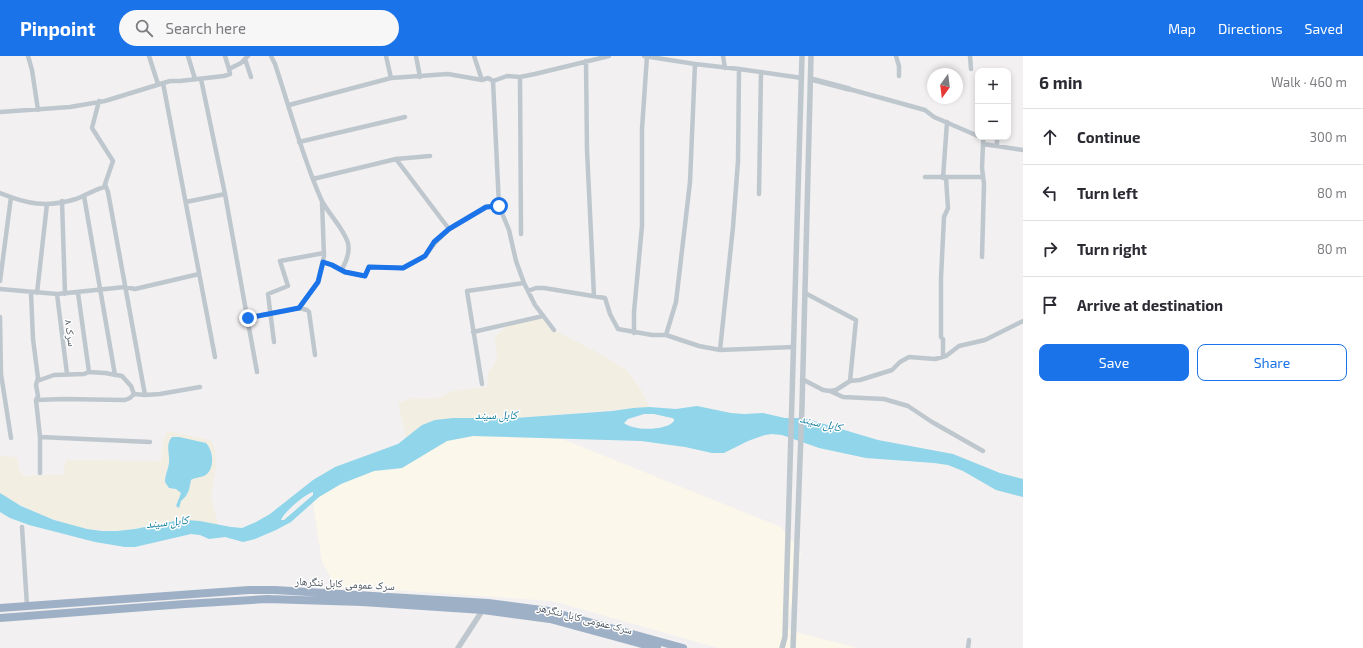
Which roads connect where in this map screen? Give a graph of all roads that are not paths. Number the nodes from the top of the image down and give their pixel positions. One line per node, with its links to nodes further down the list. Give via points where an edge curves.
1 (28, 56): 39 (street)
2 (149, 56): 35 (street)
3 (188, 56): 30 (street)
4 (225, 56): 20 (street)
5 (271, 56): 38 (street)
6 (386, 56): 28 (street)
7 (416, 56): 24 (street)
8 (474, 56): 33 (street)
9 (609, 56): 17 (street)
10 (645, 56): 18 (street); 97 (street, via 642,226)
11 (723, 56): 19 (street)
12 (802, 56): 29 (street)
13 (811, 56): 32 (street)
14 (896, 56): 25 (street)
15 (970, 56): 22 (street)
16 (246, 58): 20 (street); 26 (street)
17 (586, 61): 27 (street); 88 (street, via 587,150)
18 (695, 64): 19 (street); 98 (street, via 690,182 676,302)
19 (725, 68): 21 (street)
20 (229, 69): 31 (street, via 230,74)
21 (739, 69): 23 (street); 101 (street, via 734,226)
22 (971, 69)
23 (761, 72): 29 (street); 59 (street)
24 (420, 76): 28 (street); 33 (street, via 448,74)
25 (899, 76)
26 (251, 77)
27 (520, 77): 34 (street, via 507,76); 68 (street)
28 (391, 78): 38 (street)
29 (802, 78): 69 (street)
30 (195, 79): 31 (street); 35 (street, via 170,80)
31 (201, 79): 58 (street)
32 (810, 79): 36 (street); 70 (street)
33 (482, 80): 34 (street)
34 (493, 80): 66 (street)
35 (160, 84): 37 (street); 64 (street)
36 (849, 89): 42 (street, via 925,110 934,117)
37 (99, 101): 39 (street); 56 (street, via 92,128 113,161)
38 (288, 105): 46 (street)
39 (38, 110): 40 (street)
40 (0, 112)
41 (405, 117): 46 (street)
42 (948, 122): 43 (street); 54 (street)
43 (975, 134)
44 (983, 140): 47 (street)
45 (997, 140): 48 (street)
46 (299, 142): 55 (street)
47 (983, 144): 48 (street); 53 (street)
48 (997, 146): 49 (street)
49 (1023, 150)
50 (430, 156): 51 (street)
51 (396, 159): 55 (street); 67 (street)
52 (925, 177): 54 (street)
53 (983, 177): 54 (street); 72 (street)
54 (945, 178): 104 (street, via 948,208 944,217 941,278)
55 (313, 179): 63 (street)
56 (105, 184): 60 (street); 78 (street)
57 (0, 193): 61 (street)
58 (225, 194): 64 (street); 93 (street)
59 (759, 194)
60 (84, 196): 62 (street); 80 (street)
61 (11, 197): 65 (street, via 32,204); 76 (street)
62 (62, 201): 65 (street); 87 (street)
63 (322, 201): 71 (street); 74 (street, via 348,243 347,257)
64 (186, 202): 75 (street)
65 (47, 204): 83 (street)
66 (499, 206): 67 (street, via 486,207); 77 (street, via 510,230 516,262)
67 (449, 229): 74 (street, via 434,242 425,256 403,268 369,267 365,276)
68 (521, 234)
69 (797, 252): 70 (street); 100 (street)
70 (806, 252): 85 (street)
71 (324, 253): 73 (street); 90 (street, via 280,261 288,286 268,294)
72 (982, 257)
73 (323, 262): 74 (street); 89 (street, via 318,282)
74 (342, 269)
75 (199, 274): 78 (street, via 135,289); 103 (street)
76 (0, 281)
77 (524, 283): 81 (street); 96 (street, via 467,291)
78 (125, 288): 80 (street); 116 (street)
79 (0, 289): 82 (street)
80 (100, 290): 84 (street); 108 (street)
81 (528, 291): 88 (street, via 544,288); 91 (street)
82 (31, 293): 83 (street); 110 (street)
83 (37, 293): 86 (street)
84 (78, 293): 87 (street); 105 (street)
85 (804, 293): 109 (street); 111 (street, via 856,320)
86 (57, 294): 87 (street); 107 (street, سرک ۸)
87 (65, 294)
88 (594, 296): 97 (street, via 605,298 618,329)
89 (299, 308): 90 (street); 102 (street, via 309,312)
90 (271, 313): 93 (street); 99 (street)
91 (543, 316): 95 (street); 96 (street)
92 (0, 317): 119 (street, via 1,374)
93 (248, 318): 106 (street)
94 (1023, 321): 104 (street, via 985,340 959,346)
95 (554, 330)
96 (473, 332): 112 (street)
97 (634, 333): 98 (street)
98 (666, 335): 101 (street)
99 (274, 342)
100 (794, 347): 101 (street); 135 (street, via 785,637)
101 (720, 350)
102 (315, 355)
103 (215, 357)
104 (943, 357): 111 (street, via 909,357 892,370)
105 (89, 372): 107 (street); 108 (street)
106 (257, 372)
107 (68, 374): 110 (street, via 54,375)
108 (115, 375): 115 (street, via 126,380)
109 (802, 379): 114 (street); 136 (street)
110 (37, 381): 117 (street)
111 (850, 381): 114 (street)
112 (482, 384)
113 (200, 387): 116 (street)
114 (830, 391): 121 (street, via 843,398 884,399 908,406)
115 (134, 394): 116 (street); 117 (street, via 125,400)
116 (145, 395)
117 (36, 400): 118 (street)
118 (40, 437): 120 (street); 122 (street)
119 (11, 438)
120 (150, 442)
121 (983, 451)
122 (40, 473)
123 (22, 527): 126 (street)
124 (113, 600): 125 (highway, سرک عمومی کابل ننگرهار, via 275,590); 126 (highway, سرک عمومی کابل ننگرهار); 128 (highway)
125 (488, 602): 129 (street); 134 (highway, سرک عمومی کابل ننگرهار, via 550,611)
126 (26, 606): 127 (highway, سرک عمومی کابل ننگرهار)
127 (0, 608)
128 (114, 609): 129 (highway, سرک عمومی کابل ننگرهار, via 267,599); 130 (highway, سرک عمومی کابل ننگرهار)
129 (483, 610): 132 (street); 133 (highway, سرک عمومی کابل ننگرهر, via 550,619)
130 (0, 618)
131 (969, 640): 137 (street)
132 (458, 648)
133 (657, 648)
134 (684, 648)
135 (782, 648)
136 (794, 648)
137 (968, 648)

